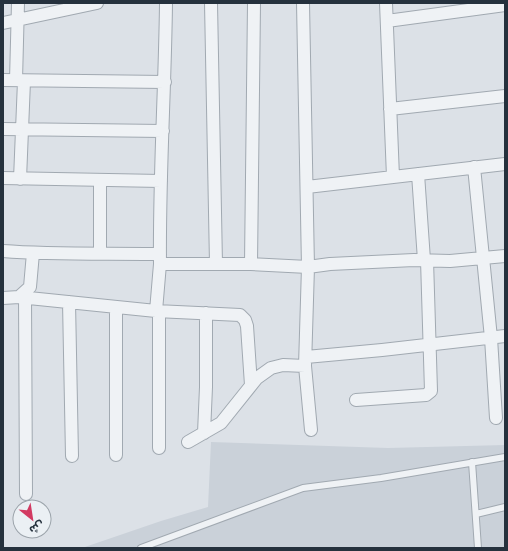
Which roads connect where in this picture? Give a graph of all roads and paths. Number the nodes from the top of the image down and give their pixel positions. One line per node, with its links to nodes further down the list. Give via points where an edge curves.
1 (18, 3): 10 (street)
2 (97, 3): 9 (street)
3 (166, 3): 15 (street)
4 (211, 3): 37 (street)
5 (254, 3): 38 (street)
6 (303, 3): 29 (street)
7 (386, 3): 11 (street)
8 (505, 5): 11 (street)
9 (63, 6): 10 (street)
10 (18, 20): 12 (street); 14 (street)
11 (387, 22): 17 (street)
12 (3, 23)
13 (3, 80): 14 (street)
14 (20, 81): 15 (street); 19 (street)
15 (165, 82): 20 (street)
16 (505, 96): 17 (street)
17 (390, 109): 24 (street)
18 (3, 130): 19 (street)
19 (21, 130): 20 (street); 26 (street)
20 (163, 131): 28 (street)
21 (505, 164): 22 (street)
22 (474, 167): 23 (street); 35 (street)
23 (418, 174): 24 (street); 36 (street)
24 (393, 177): 29 (street)
25 (3, 178): 26 (street)
26 (20, 178): 27 (street)
27 (100, 180): 28 (street); 31 (street)
28 (160, 181): 34 (street)
29 (307, 187): 39 (street)
30 (3, 251): 32 (street)
31 (100, 252): 32 (street); 34 (street)
32 (33, 253): 40 (street, via 30,287)
33 (505, 256): 35 (street)
34 (160, 259): 37 (street); 44 (street)
35 (483, 259): 36 (street); 47 (street)
36 (426, 260): 39 (street); 48 (street)
37 (216, 264): 38 (street)
38 (251, 264): 39 (street)
39 (308, 267): 49 (street)
40 (22, 297): 41 (street); 42 (street); 62 (street)
41 (3, 298)
42 (69, 302): 43 (street); 59 (street)
43 (116, 307): 44 (street); 58 (street)
44 (157, 311): 45 (street); 57 (street)
45 (206, 313): 50 (street, via 240,315 245,320); 55 (street)
46 (505, 336): 47 (street)
47 (491, 338): 48 (street); 51 (street)
48 (429, 344): 49 (street); 52 (street, via 429,394)
49 (306, 361): 50 (street, via 271,368); 54 (street)
50 (251, 385): 55 (street, via 221,423)
51 (499, 389): 53 (street)
52 (356, 400)
53 (496, 418)
54 (310, 430)
55 (204, 432): 56 (street)
56 (188, 442)
57 (160, 448)
58 (116, 455)
59 (72, 456)
60 (505, 457): 61 (lane)
61 (472, 462): 64 (lane); 65 (lane, via 303,488)
62 (26, 494)
63 (505, 507): 64 (lane)
64 (476, 514): 66 (lane)
65 (141, 548)
66 (478, 548)

